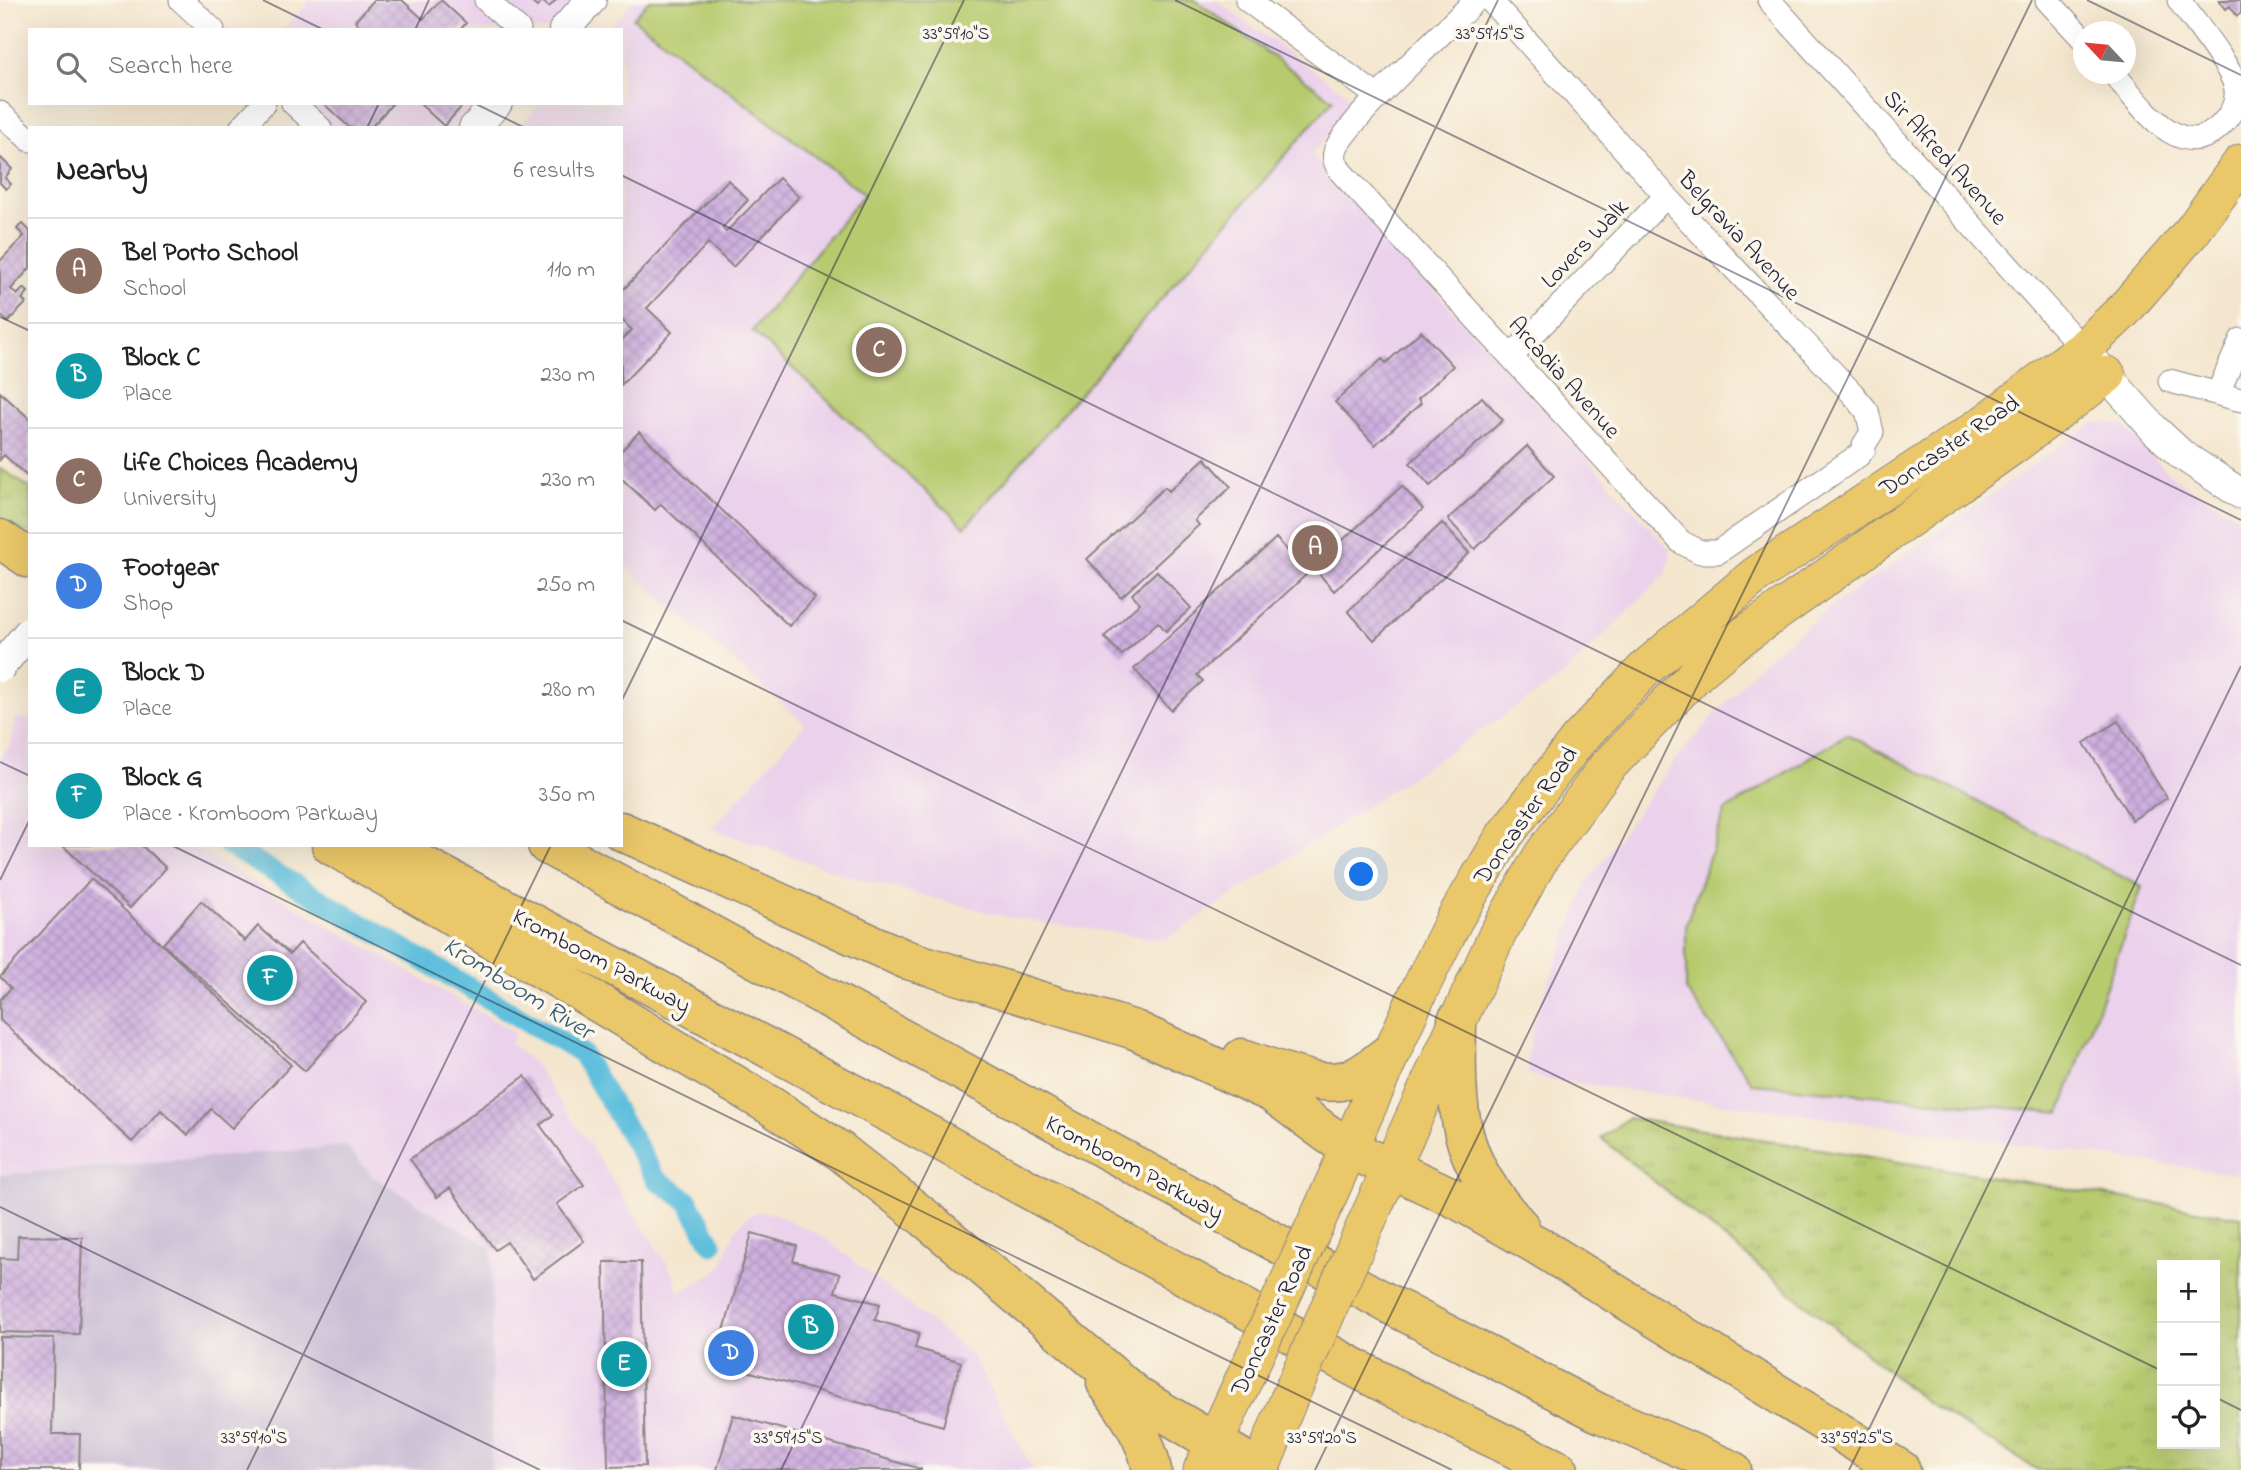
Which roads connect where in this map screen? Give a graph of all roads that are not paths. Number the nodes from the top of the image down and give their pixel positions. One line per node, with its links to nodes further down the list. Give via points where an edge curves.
1 (181, 0): 10 (street)
2 (486, 0): 11 (street)
3 (591, 0): 12 (street)
4 (1247, 0): 15 (street)
5 (1476, 0): 15 (street)
6 (1490, 0): 25 (street, Belgravia Avenue)
7 (1769, 0): 27 (street, Sir Alfred Avenue)
8 (2047, 0): 13 (street)
9 (2179, 0): 14 (street, via 2235,84 2231,113 2216,130 2196,138 2176,136)
10 (211, 28)
11 (517, 28)
12 (566, 28)
13 (2073, 28)
14 (2123, 84)
15 (1378, 97): 28 (street, Arcadia Avenue, via 1338,144 1335,159 1341,172)
16 (262, 105): 20 (street)
17 (295, 105): 21 (street)
18 (495, 105): 22 (street)
19 (0, 113): 23 (street)
20 (243, 126)
21 (318, 126)
22 (476, 126)
23 (28, 138)
24 (2241, 163): 27 (main road, Doncaster Road, via 2193,230)
25 (1666, 196): 28 (street, Lovers Walk); 34 (street, Belgravia Avenue, via 1867,411 1872,432 1864,450)
26 (2241, 340): 31 (street)
27 (2083, 348): 29 (street); 48 (main road, Doncaster Road, via 1985,423 1756,575 1629,685 1578,740 1505,835 1454,920)
28 (1511, 357): 34 (street, Arcadia Avenue, via 1690,549 1718,552)
29 (2107, 376): 33 (street, via 2182,455); 46 (main road, Doncaster Road, via 1733,643 1664,705 1606,768 1541,857)
30 (2170, 381): 31 (street)
31 (2218, 393): 32 (street)
32 (2241, 400)
33 (2241, 494)
34 (1794, 500)
35 (0, 539): 36 (highway); 37 (highway)
36 (28, 551)
37 (28, 558)
38 (28, 633): 41 (street, bridge)
39 (0, 636): 40 (highway)
40 (28, 652)
41 (0, 667)
42 (623, 832): 47 (highway, via 905,959)
43 (334, 847): 52 (highway, via 840,1151)
44 (389, 847): 56 (highway, Kromboom Parkway, via 1350,1365)
45 (551, 847): 57 (highway, Kromboom Parkway, via 1401,1310 1597,1412)
46 (1457, 1020): 50 (main road, Doncaster Road); 51 (highway, via 1456,1079 1464,1139 1492,1193)
47 (1135, 1030): 48 (highway, via 1324,1082 1357,1076); 49 (highway, via 1272,1093)
48 (1392, 1051): 49 (main road, Doncaster Road)
49 (1350, 1149): 50 (highway); 53 (main road, Doncaster Road, bridge)
50 (1391, 1167): 51 (highway); 55 (main road, Doncaster Road, bridge)
51 (1536, 1245): 58 (highway)
52 (1080, 1350): 53 (highway); 54 (highway, via 1133,1423)
53 (1208, 1457): 55 (highway)
54 (1152, 1470)
55 (1260, 1470)
56 (1559, 1470)
57 (1732, 1470)
58 (1902, 1470)

